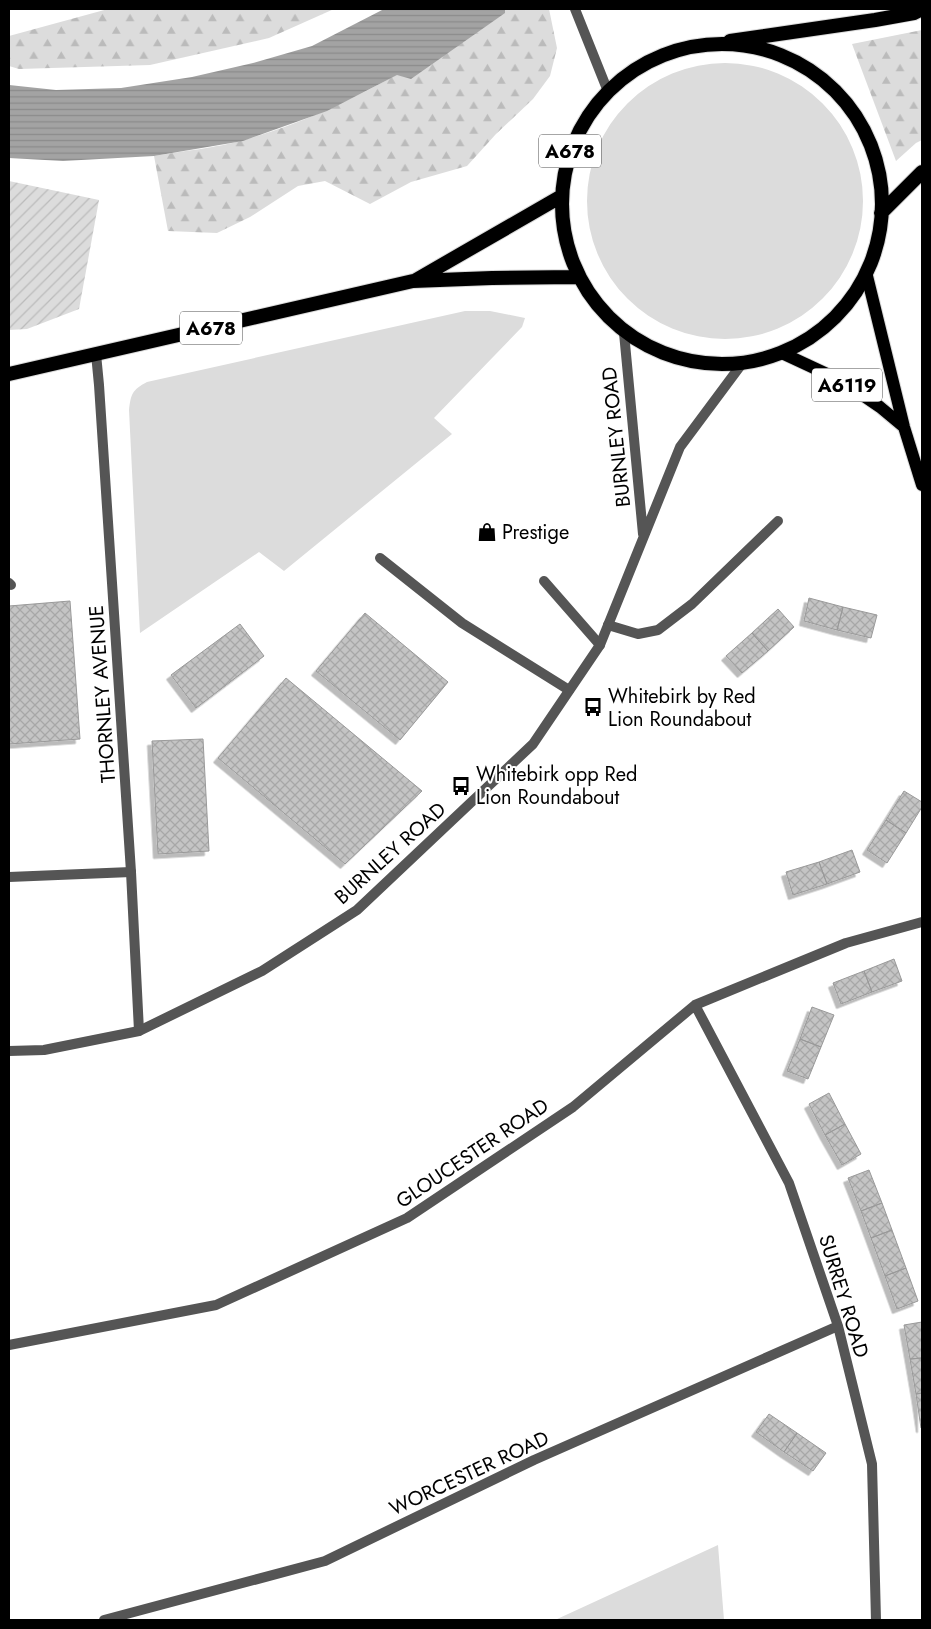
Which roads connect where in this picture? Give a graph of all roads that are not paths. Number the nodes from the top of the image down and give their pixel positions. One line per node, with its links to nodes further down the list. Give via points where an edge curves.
1 (575, 9): 4 (street)
2 (922, 9): 3 (highway, A678, via 875,20)
3 (725, 42): 4 (highway, A678, via 696,44 668,51 630,71); 7 (highway, A678, via 810,68 846,100 867,131 879,176)
4 (607, 88): 6 (highway, A678, via 572,143)
5 (922, 172): 7 (highway)
6 (560, 197): 9 (highway, A678); 10 (highway, A678)
7 (881, 213): 8 (highway, A678)
8 (867, 276): 13 (highway, A678, via 843,312 819,334); 16 (main road, A6119)
9 (577, 277): 10 (highway, A678); 11 (highway, A678)
10 (413, 281): 12 (highway, A678)
11 (624, 333): 14 (highway, A678, via 672,358); 19 (street, BURNLEY ROAD)
12 (96, 354): 15 (highway, A678); 25 (street, THORNLEY AVENUE)
13 (784, 354): 14 (highway, A678); 16 (main road, A6119, via 842,381)
14 (741, 365): 19 (street, BURNLEY ROAD, via 680,448)
15 (9, 374)
16 (904, 427): 17 (main road, A6119)
17 (922, 485)
18 (778, 522): 22 (street, via 692,604 658,630 638,634)
19 (644, 538): 22 (street, BURNLEY ROAD)
20 (380, 558): 24 (street, via 462,623)
21 (544, 580): 23 (street)
22 (608, 625): 23 (street, BURNLEY ROAD)
23 (600, 645): 24 (street, BURNLEY ROAD)
24 (569, 690): 29 (street, BURNLEY ROAD, via 533,744 357,910 262,971)
25 (131, 872): 26 (street); 29 (street, THORNLEY AVENUE)
26 (9, 877)
27 (922, 922): 28 (street, GLOUCESTER ROAD, via 846,943)
28 (695, 1004): 31 (street, SURREY ROAD, via 789,1183); 32 (street, GLOUCESTER ROAD, via 573,1107 408,1218 216,1305)
29 (139, 1031): 30 (street, BURNLEY ROAD, via 44,1050)
30 (9, 1052)
31 (838, 1326): 33 (street, WORCESTER ROAD, via 534,1460 325,1561); 34 (street, SURREY ROAD, via 872,1464)
32 (9, 1345)
33 (104, 1620)
34 (876, 1620)

